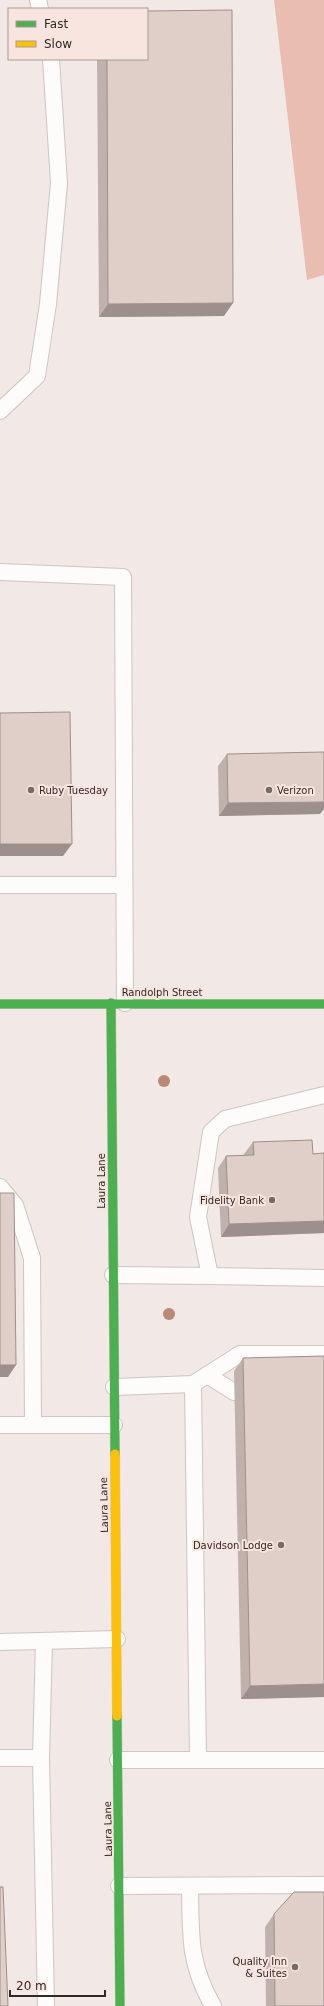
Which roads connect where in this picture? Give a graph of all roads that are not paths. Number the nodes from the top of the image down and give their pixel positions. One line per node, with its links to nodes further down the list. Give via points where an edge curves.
1 (51, 60): 2 (lane, via 59,183 48,304 37,376)
2 (0, 411)
3 (0, 572): 5 (lane, via 123,577)
4 (0, 885): 5 (lane)
5 (123, 886): 6 (lane)
6 (118, 1003): 7 (street, Randolph Street); 8 (street, Randolph Street); 11 (street, Laura Lane)
7 (0, 1004)
8 (324, 1004)
9 (324, 1095): 12 (lane, via 225,1118 211,1132 198,1217)
10 (0, 1187): 19 (lane, via 15,1205 32,1258)
11 (113, 1275): 12 (lane); 17 (street, Laura Lane)
12 (210, 1276): 13 (lane)
13 (324, 1278)
14 (324, 1354): 15 (lane, via 240,1354)
15 (207, 1375): 16 (lane); 18 (lane)
16 (193, 1384): 17 (lane); 27 (lane)
17 (114, 1387): 20 (street, Laura Lane)
18 (234, 1392)
19 (33, 1425): 20 (lane); 21 (lane)
20 (114, 1425): 22 (street, Laura Lane)
21 (0, 1426)
22 (117, 1639): 23 (lane); 28 (street, Laura Lane)
23 (44, 1641): 24 (lane); 26 (lane)
24 (0, 1642)
25 (0, 1758): 26 (lane)
26 (41, 1758): 33 (lane)
27 (198, 1759): 28 (lane); 29 (lane)
28 (118, 1760): 31 (street, Laura Lane)
29 (324, 1760)
30 (324, 1885): 32 (lane)
31 (119, 1886): 32 (lane); 34 (street, Laura Lane)
32 (190, 1886): 35 (lane, via 191,1944 196,1971)
33 (46, 2006)
34 (120, 2006)
35 (213, 2006)

